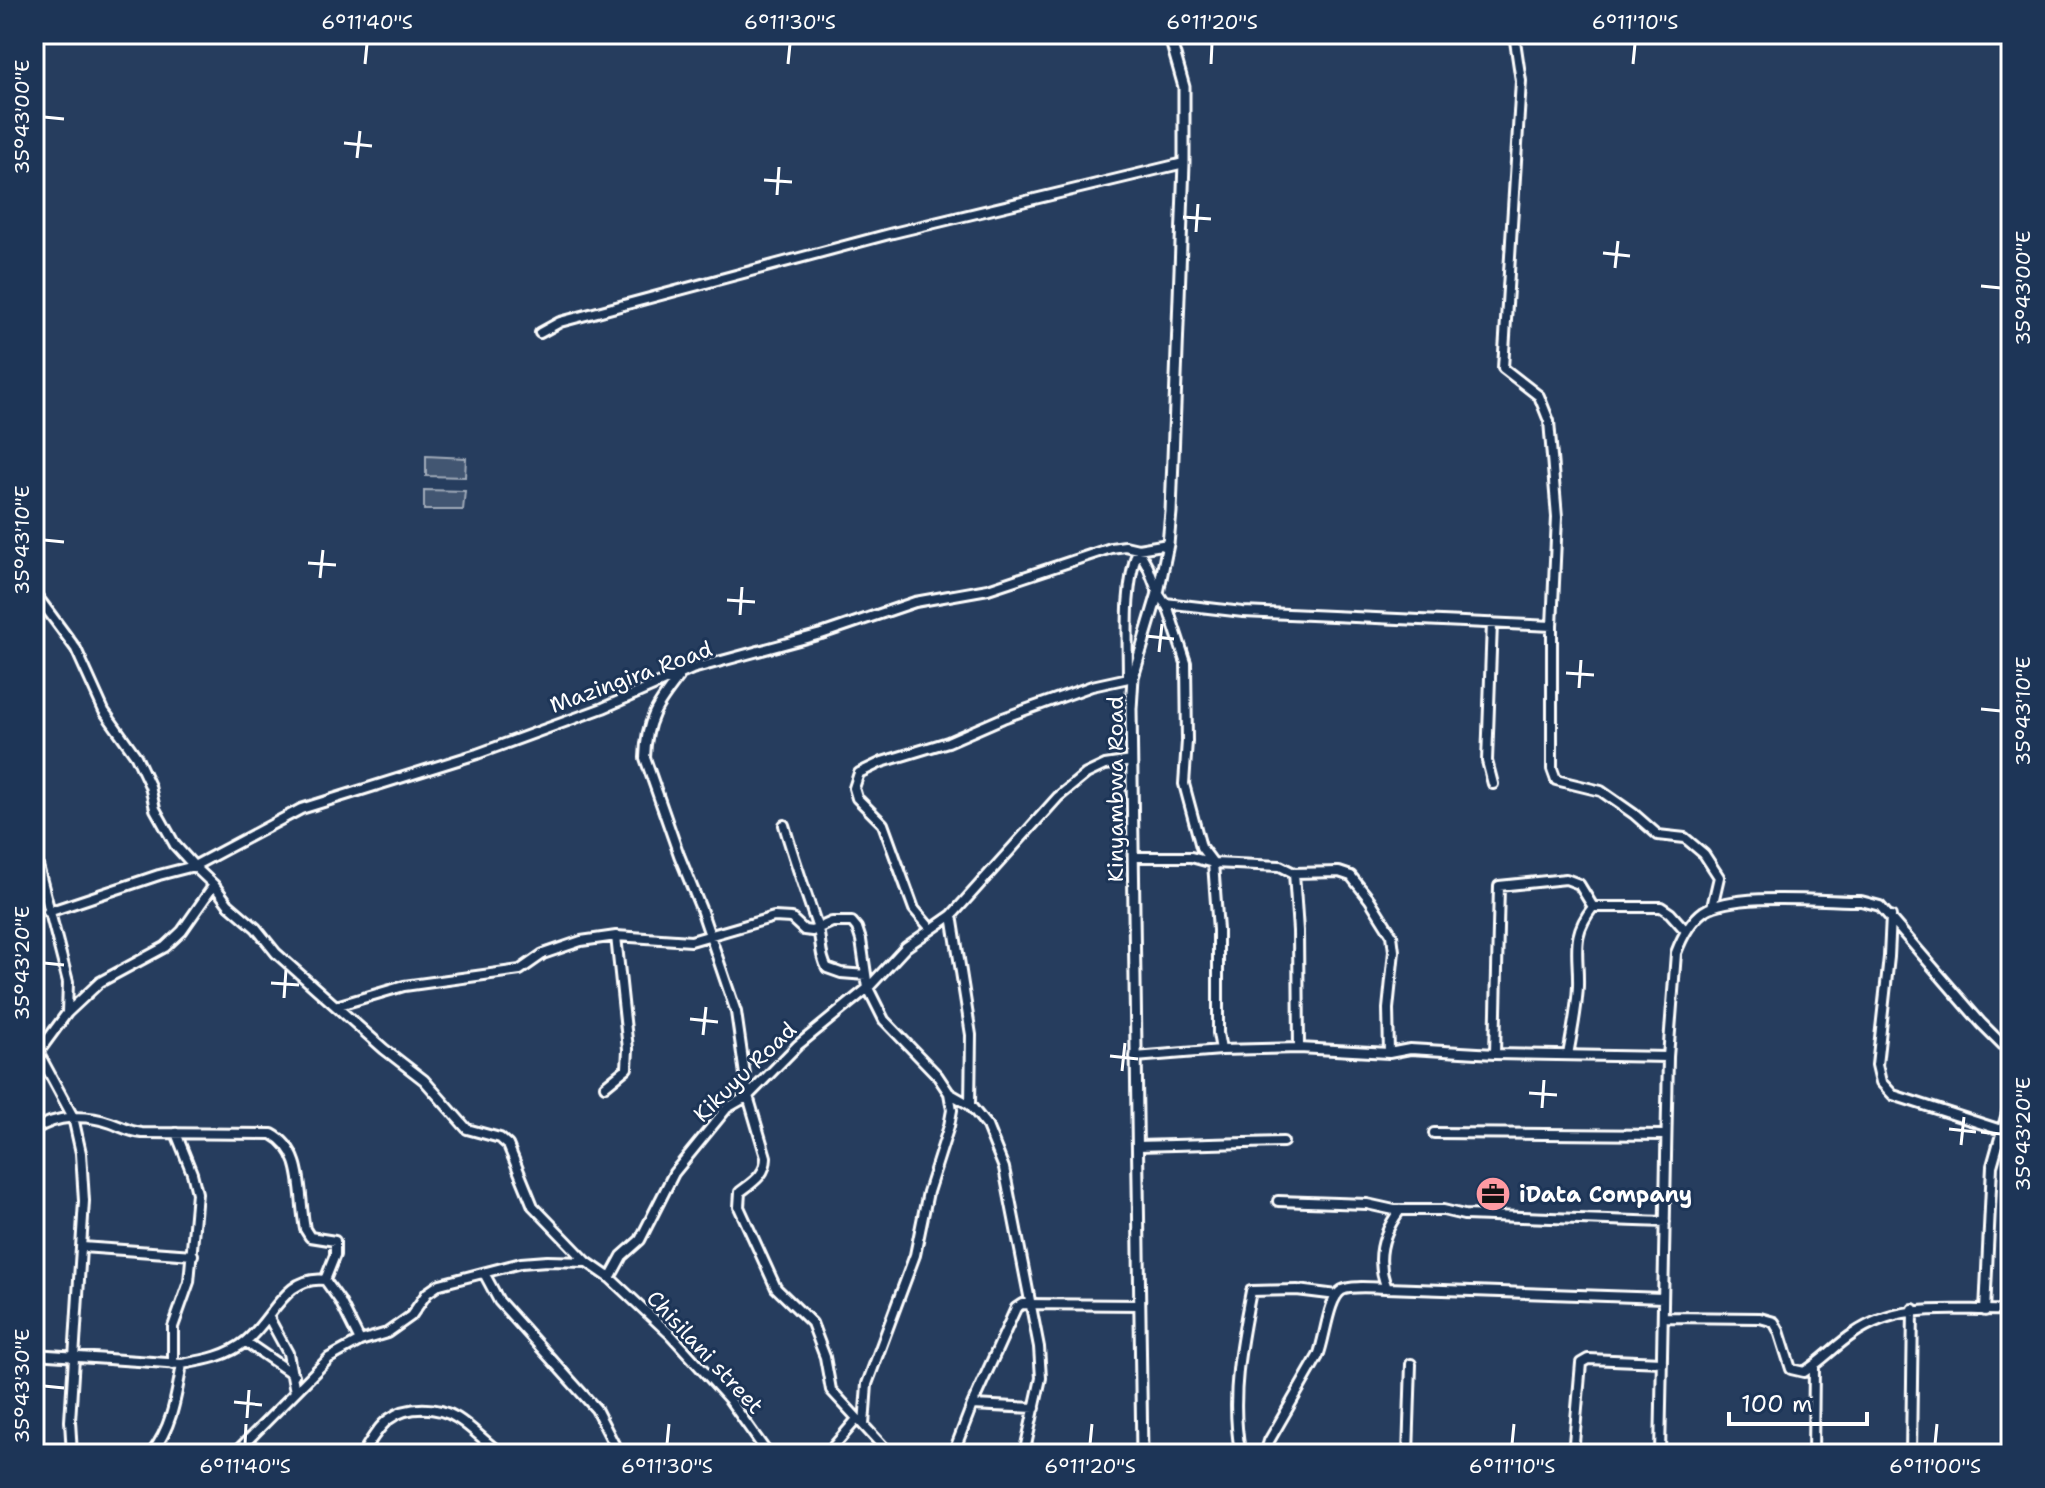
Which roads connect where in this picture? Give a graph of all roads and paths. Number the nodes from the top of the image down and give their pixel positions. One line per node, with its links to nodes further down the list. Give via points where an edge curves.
1 (1169, 34): 3 (street, Kinyambwa Road, via 1184,87)
2 (1514, 34): 11 (street, via 1521,81 1503,368 1539,396 1549,421 1557,517)
3 (1184, 163): 4 (street, via 893,233 560,322); 5 (street, Kinyambwa Road)
4 (540, 333)
5 (1168, 544): 6 (street, Mazingira Road); 8 (street, Kinyambwa Road)
6 (1138, 549): 8 (street); 12 (street, Mazingira Road, via 1111,548 988,589 915,602); 13 (street, via 1131,579)
7 (34, 592): 20 (street, via 76,649 104,711 136,756 155,809)
8 (1158, 593): 9 (street); 13 (street, Kinyambwa Road)
9 (1165, 603): 10 (street, via 1243,612); 19 (street, via 1187,671 1185,790 1201,847)
10 (1492, 623): 11 (street); 15 (street, via 1487,761)
11 (1552, 626): 24 (street, via 1556,780 1601,791 1658,835 1685,838 1719,877)
12 (680, 676): 20 (street, Mazingira Road, via 477,754 301,809); 31 (street, via 657,705 645,758)
13 (1130, 677): 14 (street, Kinyambwa Road); 28 (street, via 1092,686 859,773 857,798 883,824 914,909)
14 (1132, 761): 18 (street, Kinyambwa Road); 26 (street, Kikuyu Road, via 1086,774 1058,797)
15 (1493, 784)
16 (784, 825): 29 (street)
17 (34, 850): 25 (street)
18 (1133, 857): 19 (street, via 1191,857); 44 (street, Kinyambwa Road)
19 (1213, 863): 21 (street, via 1280,866); 38 (street)
20 (194, 866): 22 (street); 25 (street, Mazingira Road)
21 (1294, 873): 37 (street); 39 (street, via 1351,876 1392,935)
22 (214, 885): 35 (street, via 276,953); 36 (street, via 165,947 100,982)
23 (1593, 907): 30 (street, via 1661,907); 41 (street, via 1579,884 1566,879 1499,886); 42 (street, via 1576,940 1578,987)
24 (1712, 907): 27 (street, via 1759,900 1861,901 1880,906); 30 (street)
25 (48, 912): 36 (street, via 68,982)
26 (952, 915): 28 (street, Kikuyu Road); 50 (street, via 971,1035)
27 (1891, 916): 40 (street); 53 (street, via 1877,1065 1881,1082 1893,1095)
28 (931, 929): 34 (street, Kikuyu Road)
29 (818, 930): 31 (street, via 774,917); 33 (street, via 827,968); 33 (street, via 832,922 852,922)
30 (1686, 931): 45 (street, via 1676,953)
31 (710, 935): 32 (street, via 691,941); 48 (street, via 736,1012)
32 (616, 936): 35 (street, via 543,954 520,970 404,986); 46 (street, via 628,1059 627,1068)
33 (866, 975): 34 (street)
34 (868, 988): 47 (street, via 884,1020); 48 (street, Kikuyu Road, via 798,1045)
35 (336, 1006): 64 (street, via 424,1080 467,1129 508,1145 533,1206)
36 (67, 1013): 43 (street)
37 (1299, 1048): 38 (street); 39 (street)
38 (1221, 1050): 44 (street)
39 (1389, 1053): 41 (street, via 1410,1049)
40 (2011, 1053)
41 (1495, 1054): 42 (street)
42 (1568, 1055): 45 (street)
43 (37, 1056): 51 (street)
44 (1135, 1057): 58 (street, Kinyambwa Road)
45 (1668, 1057): 56 (street)
46 (605, 1086)
47 (949, 1093): 50 (street); 90 (street, via 949,1126 915,1255 867,1384)
48 (748, 1096): 66 (street, Kikuyu Road, via 727,1108 674,1173 640,1240 622,1256); 90 (street, via 766,1167 740,1192 739,1207 776,1288 812,1323 831,1390)
49 (2011, 1099): 53 (street)
50 (970, 1105): 71 (street, via 987,1126 1004,1168)
51 (73, 1117): 52 (street); 54 (street, via 127,1131); 62 (street, via 81,1153)
52 (34, 1130)
53 (2001, 1130): 75 (street, via 1992,1166)
54 (176, 1133): 63 (street, via 197,1193); 67 (street, via 272,1134 284,1140 296,1161 305,1229 310,1237 335,1241)
55 (1434, 1133): 56 (street)
56 (1666, 1135): 61 (street)
57 (1283, 1142): 58 (street)
58 (1138, 1146): 72 (street, Kinyambwa Road)
59 (1278, 1201): 60 (street)
60 (1400, 1210): 61 (street); 68 (street, via 1380,1255)
61 (1665, 1222): 70 (street)
62 (82, 1247): 63 (street); 81 (street)
63 (193, 1255): 83 (street, via 173,1327)
64 (587, 1262): 65 (street, via 521,1263); 66 (street)
65 (484, 1273): 78 (street, via 440,1284 411,1316 387,1333); 96 (street, via 499,1301 596,1409)
66 (610, 1278): 97 (street, Chisilani street, via 729,1399)
67 (325, 1280): 77 (street, via 297,1283); 78 (street)
68 (1387, 1288): 69 (street, via 1344,1289); 70 (street)
69 (1337, 1295): 103 (street, via 1251,1291 1236,1407 1240,1450); 104 (street, via 1318,1356)
70 (1663, 1298): 76 (street)
71 (1031, 1305): 72 (street); 88 (street, via 1016,1308); 89 (street, via 1041,1378)
72 (1140, 1305): 102 (street, Kinyambwa Road)
73 (1913, 1309): 75 (street); 85 (street, via 1852,1334); 109 (street)
74 (2011, 1310): 75 (street)
75 (1985, 1311)
76 (1663, 1317): 82 (street); 85 (street, via 1766,1319 1779,1331 1791,1369 1804,1372)
77 (269, 1318): 79 (street); 86 (street)
78 (360, 1341): 87 (street, via 329,1358)
79 (246, 1342): 83 (street, via 224,1355); 86 (street)
80 (34, 1354): 81 (street)
81 (74, 1357): 83 (street); 91 (street)
82 (1662, 1362): 106 (street, via 1581,1363); 107 (street)
83 (178, 1364): 92 (street, via 173,1416)
84 (1411, 1364): 105 (street)
85 (1814, 1366): 108 (street)
86 (294, 1375): 87 (street)
87 (295, 1392): 93 (street)
88 (972, 1405): 89 (street); 100 (street)
89 (1035, 1408): 101 (street)
90 (861, 1422): 98 (street); 99 (street)
91 (72, 1454)
92 (151, 1454)
93 (234, 1454)
94 (362, 1454): 95 (street, via 389,1419 425,1409 455,1417)
95 (502, 1454)
96 (619, 1454)
97 (768, 1454)
98 (827, 1454)
99 (890, 1454)
100 (953, 1454)
101 (1024, 1454)
102 (1142, 1454)
103 (1252, 1454)
104 (1265, 1454)
105 (1408, 1454)
106 (1573, 1454)
107 (1660, 1454)
108 (1813, 1454)
109 (1911, 1454)

